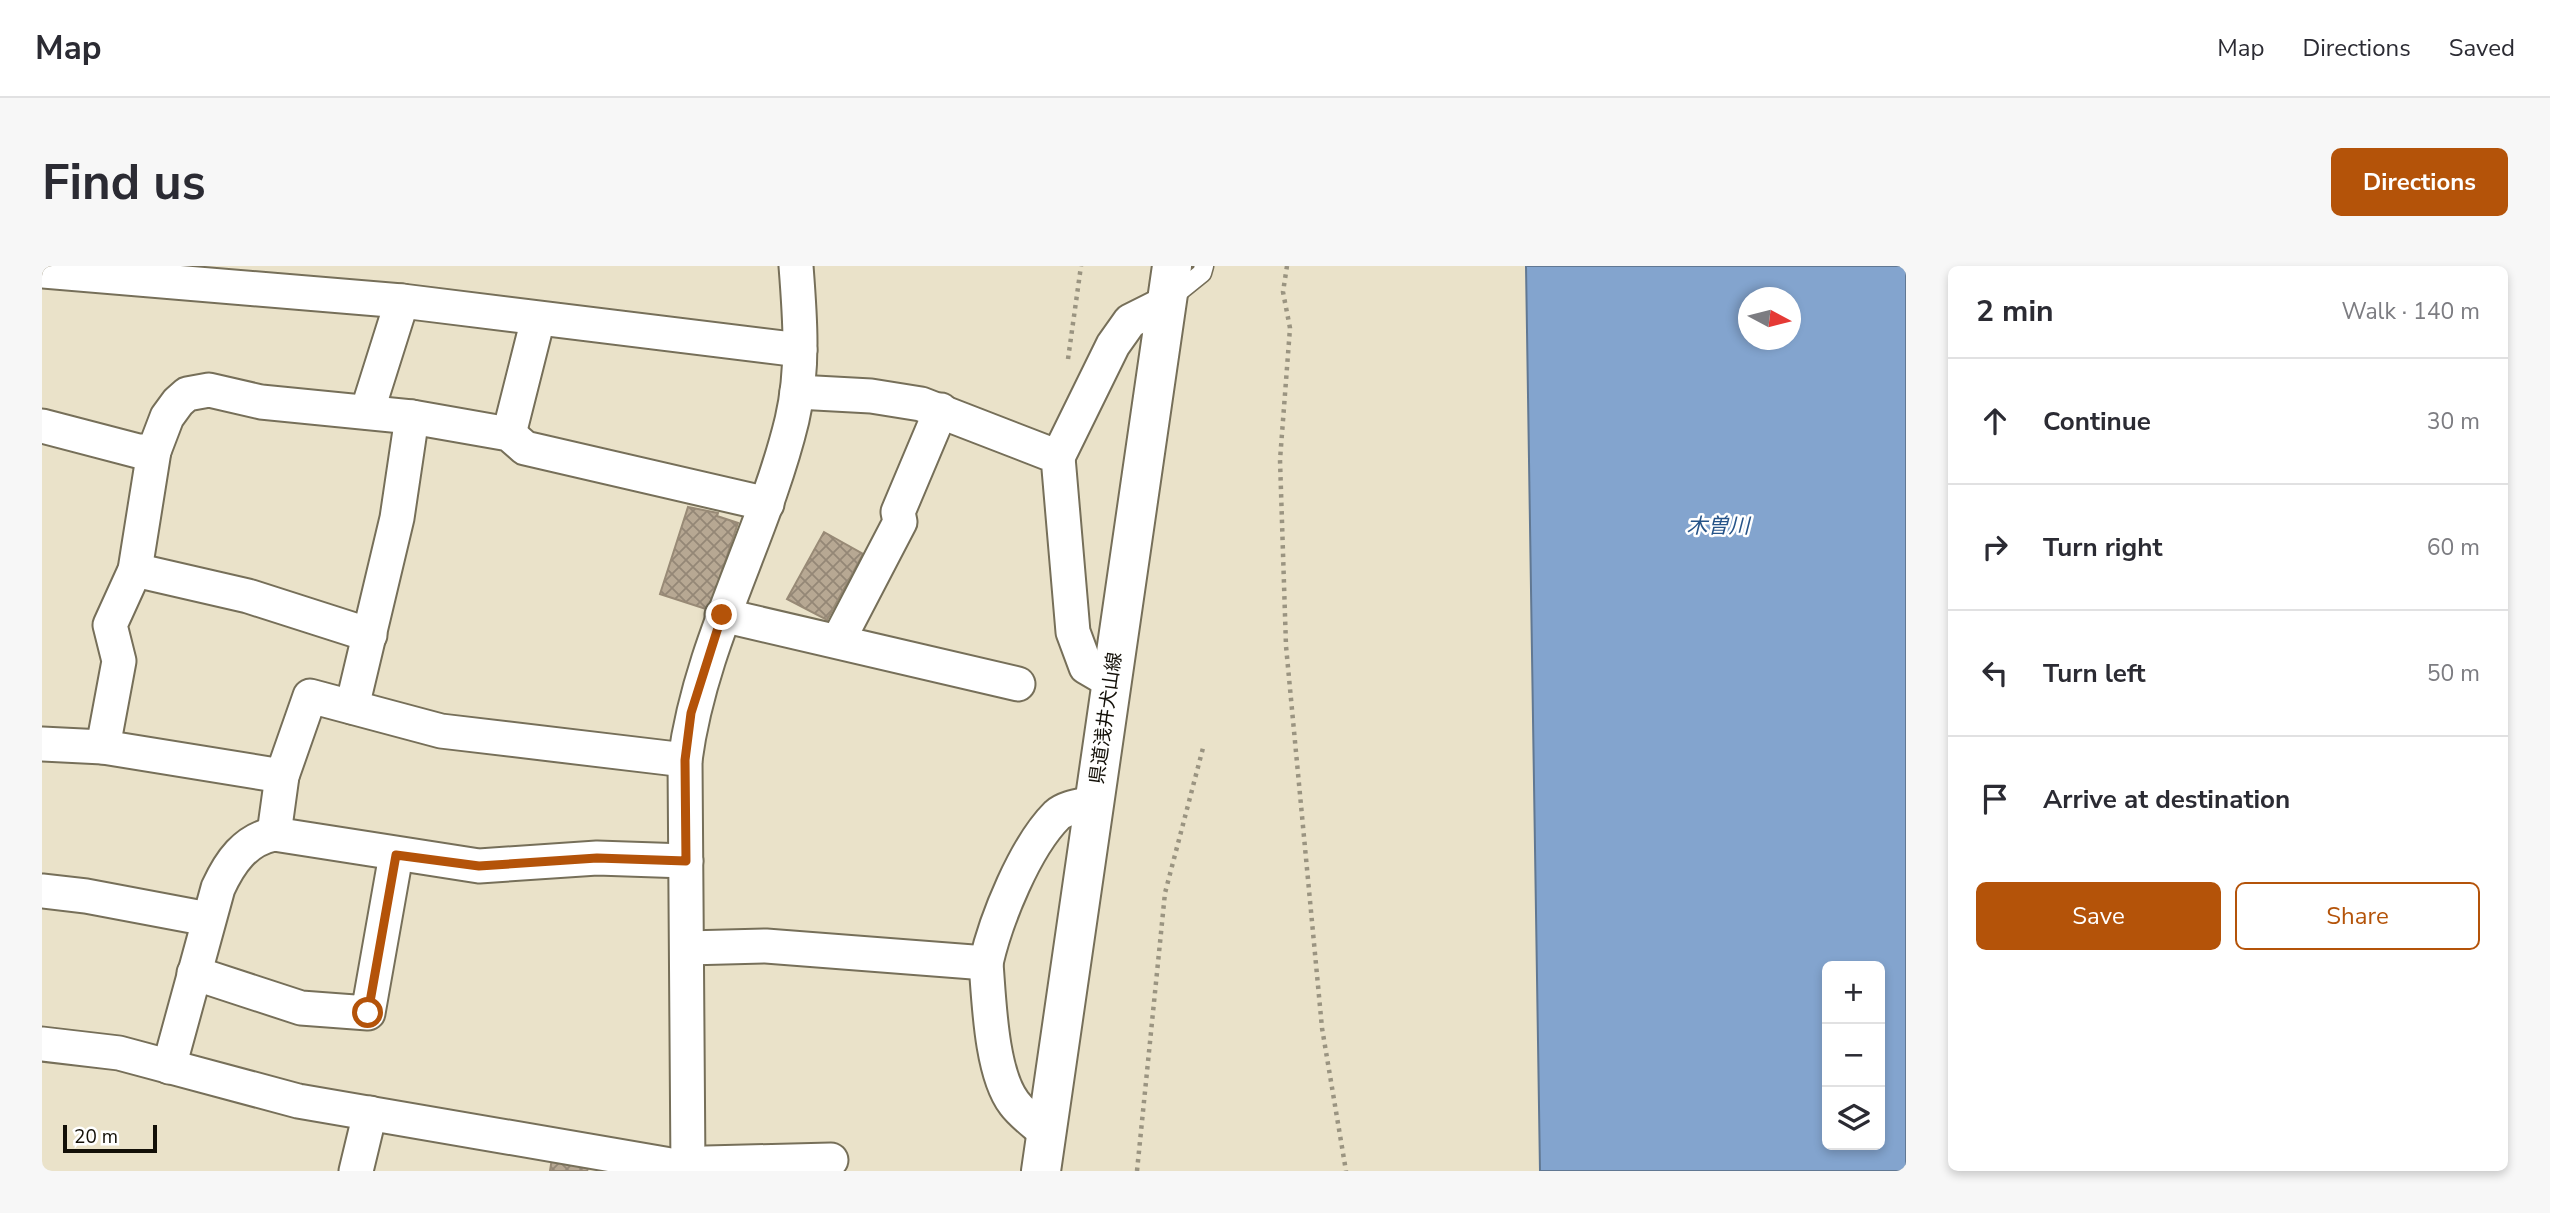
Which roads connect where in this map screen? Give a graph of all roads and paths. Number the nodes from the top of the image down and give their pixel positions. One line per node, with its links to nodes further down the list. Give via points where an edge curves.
1 (796, 266): 9 (street)
2 (1204, 266): 6 (lane, via 1202,273)
3 (1287, 266): 49 (path, via 1283,292 1290,328 1280,460 1286,646 1322,1028)
4 (42, 271): 5 (street)
5 (212, 275): 7 (street)
6 (1169, 284): 17 (street, via 1130,321 1113,345); 23 (main road, 県道浅井犬山線)
7 (401, 301): 8 (street); 12 (street)
8 (538, 319): 9 (street); 15 (street)
9 (800, 350): 10 (street)
10 (797, 392): 11 (street, via 871,396); 18 (street)
11 (941, 410): 17 (street); 22 (street, via 898,512 900,522)
12 (367, 412): 13 (street); 16 (street, via 199,391 178,402)
13 (412, 417): 15 (street); 21 (street, via 397,518)
14 (42, 426): 16 (street)
15 (509, 434): 18 (street, via 525,448)
16 (154, 451): 19 (street)
17 (1058, 457): 23 (street, via 1073,632 1086,667)
18 (767, 504): 20 (street)
19 (135, 570): 21 (street, via 248,596); 27 (street, via 110,625 119,661)
20 (722, 615): 22 (street); 29 (street, via 691,713)
21 (370, 635): 25 (street)
22 (838, 641): 24 (street)
23 (1110, 681): 31 (main road, 県道浅井犬山線)
24 (1018, 684)
25 (352, 707): 29 (street, via 441,731); 30 (street, via 310,696)
26 (42, 744): 27 (street)
27 (103, 747): 30 (street)
28 (1203, 748): 48 (path, via 1165,893)
29 (685, 760): 34 (street)
30 (282, 776): 32 (street)
31 (1093, 803): 38 (street, via 1066,809 1049,826 1004,904); 43 (main road, 県道浅井犬山線)
32 (274, 834): 33 (street); 36 (street, via 254,841 230,863)
33 (396, 855): 34 (street, via 479,866 597,858); 39 (street, via 368,1013 301,1008)
34 (686, 861): 37 (street)
35 (42, 891): 36 (street)
36 (208, 919): 39 (street)
37 (687, 948): 38 (street, via 766,946); 45 (street)
38 (986, 963): 43 (street, via 1005,1087 1014,1103)
39 (194, 973): 41 (street)
40 (42, 1044): 41 (street, via 120,1053)
41 (169, 1067): 42 (street, via 298,1101)
42 (370, 1114): 45 (street); 46 (street)
43 (1046, 1133): 47 (main road, 県道浅井犬山線)
44 (831, 1160): 45 (street, via 706,1163)
45 (688, 1169)
46 (356, 1171)
47 (1041, 1171)
48 (1137, 1171)
49 (1346, 1171)

